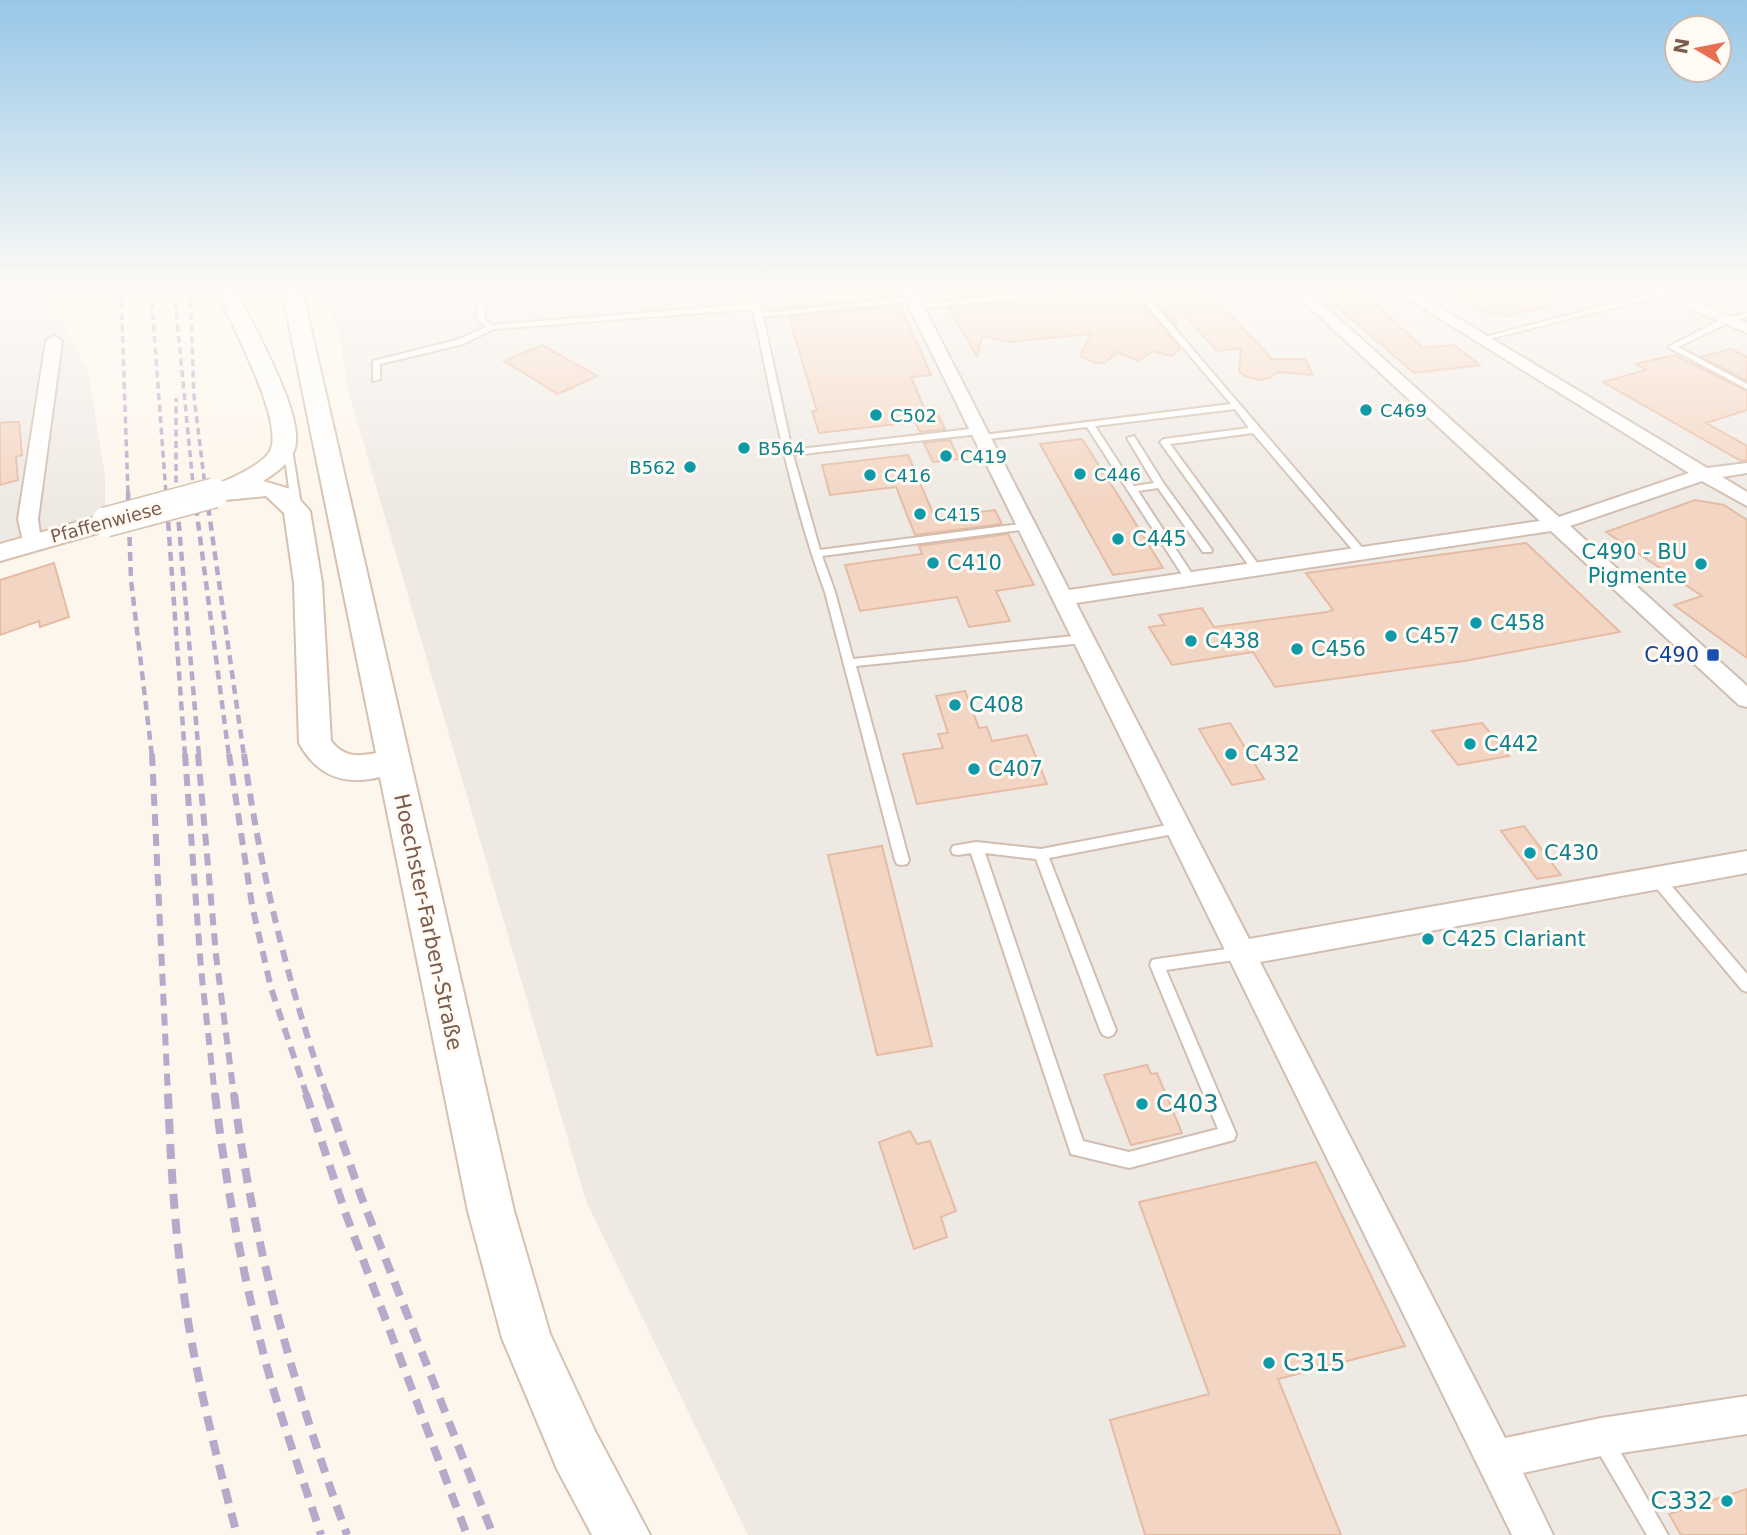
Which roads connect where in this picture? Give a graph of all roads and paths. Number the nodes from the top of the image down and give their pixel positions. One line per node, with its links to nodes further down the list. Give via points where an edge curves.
1 (51, 362): 29 (street, via 28,519)
2 (258, 362): 16 (main road, via 280,410)
3 (307, 362): 40 (main road, Hoechster-Farben-Straße)
4 (381, 362): 11 (lane, via 376,363)
5 (769, 362): 19 (lane)
6 (944, 362): 17 (street)
7 (1199, 362): 13 (lane)
8 (1376, 362): 27 (street)
9 (1518, 362): 21 (street)
10 (1699, 362): 12 (lane)
11 (376, 379)
12 (1747, 387)
13 (1237, 407): 14 (lane); 15 (lane)
14 (1090, 425): 17 (lane); 24 (lane)
15 (1255, 430): 32 (lane); 34 (lane, via 1164,442)
16 (285, 435): 23 (main road, via 276,458); 26 (lane)
17 (981, 435): 19 (lane); 28 (street)
18 (1131, 438): 22 (lane)
19 (788, 453): 33 (lane)
20 (1747, 468): 21 (street)
21 (1704, 474): 25 (street); 27 (street)
22 (1160, 485): 24 (lane); 30 (lane)
23 (241, 486): 26 (main road, via 276,491); 29 (main road, Pfaffenwiese, bridge)
24 (1131, 489): 35 (lane)
25 (1747, 500)
26 (297, 511): 40 (main road, via 308,583 315,743 334,765 365,769)
27 (1555, 525): 32 (street); 39 (street)
28 (1027, 526): 33 (lane); 36 (street)
29 (31, 542): 31 (main road, Pfaffenwiese)
30 (1208, 550)
31 (0, 553)
32 (1361, 553): 34 (street)
33 (816, 554): 38 (lane)
34 (1256, 568): 35 (street)
35 (1189, 577): 36 (street)
36 (1063, 598): 37 (street)
37 (1083, 639): 38 (lane); 41 (street)
38 (850, 663): 45 (lane)
39 (1747, 699)
40 (392, 761): 54 (main road, Hoechster-Farben-Straße, via 491,1211 527,1338 576,1450)
41 (1178, 828): 44 (lane); 48 (street)
42 (976, 847): 43 (lane); 44 (lane); 48 (lane, via 1077,1148 1129,1160 1228,1134 1157,965)
43 (958, 850)
44 (1041, 854): 50 (lane)
45 (902, 860)
46 (1747, 862): 47 (street)
47 (1658, 880): 48 (street); 49 (lane)
48 (1241, 953): 53 (street)
49 (1747, 985)
50 (1108, 1030)
51 (1747, 1415): 52 (street)
52 (1601, 1437): 53 (street); 56 (lane)
53 (1495, 1460): 55 (street)
54 (622, 1535)
55 (1533, 1535)
56 (1658, 1535)

